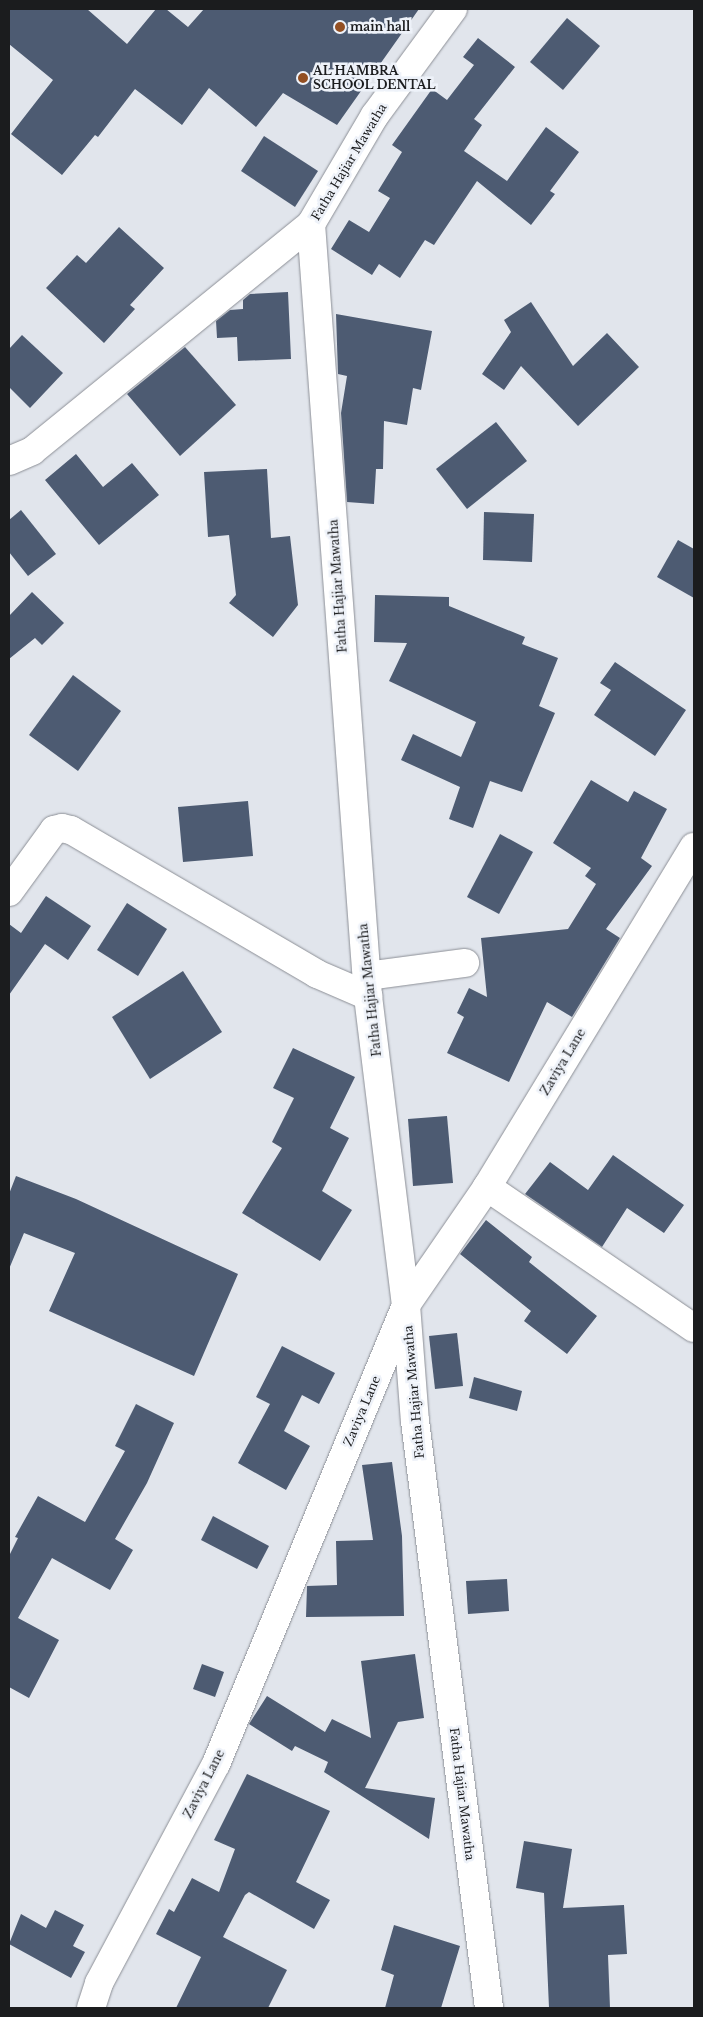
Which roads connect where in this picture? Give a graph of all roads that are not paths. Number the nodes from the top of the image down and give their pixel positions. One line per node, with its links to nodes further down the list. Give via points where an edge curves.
1 (453, 9): 2 (street, Fatha Hajiar Mawatha, via 375,115)
2 (311, 224): 3 (street, via 32,451); 7 (street, Fatha Hajiar Mawatha)
3 (9, 462)
4 (694, 847): 8 (street, Zaviya Lane)
5 (9, 892): 7 (street, via 54,830 71,830 317,974)
6 (465, 963): 7 (street)
7 (368, 986): 9 (street, Fatha Hajiar Mawatha)
8 (488, 1188): 9 (street, Zaviya Lane); 10 (street)
9 (406, 1305): 11 (street, Zaviya Lane, via 216,1764 99,1983); 12 (street, Fatha Hajiar Mawatha, via 416,1431)
10 (694, 1328)
11 (91, 2008)
12 (489, 2008)

